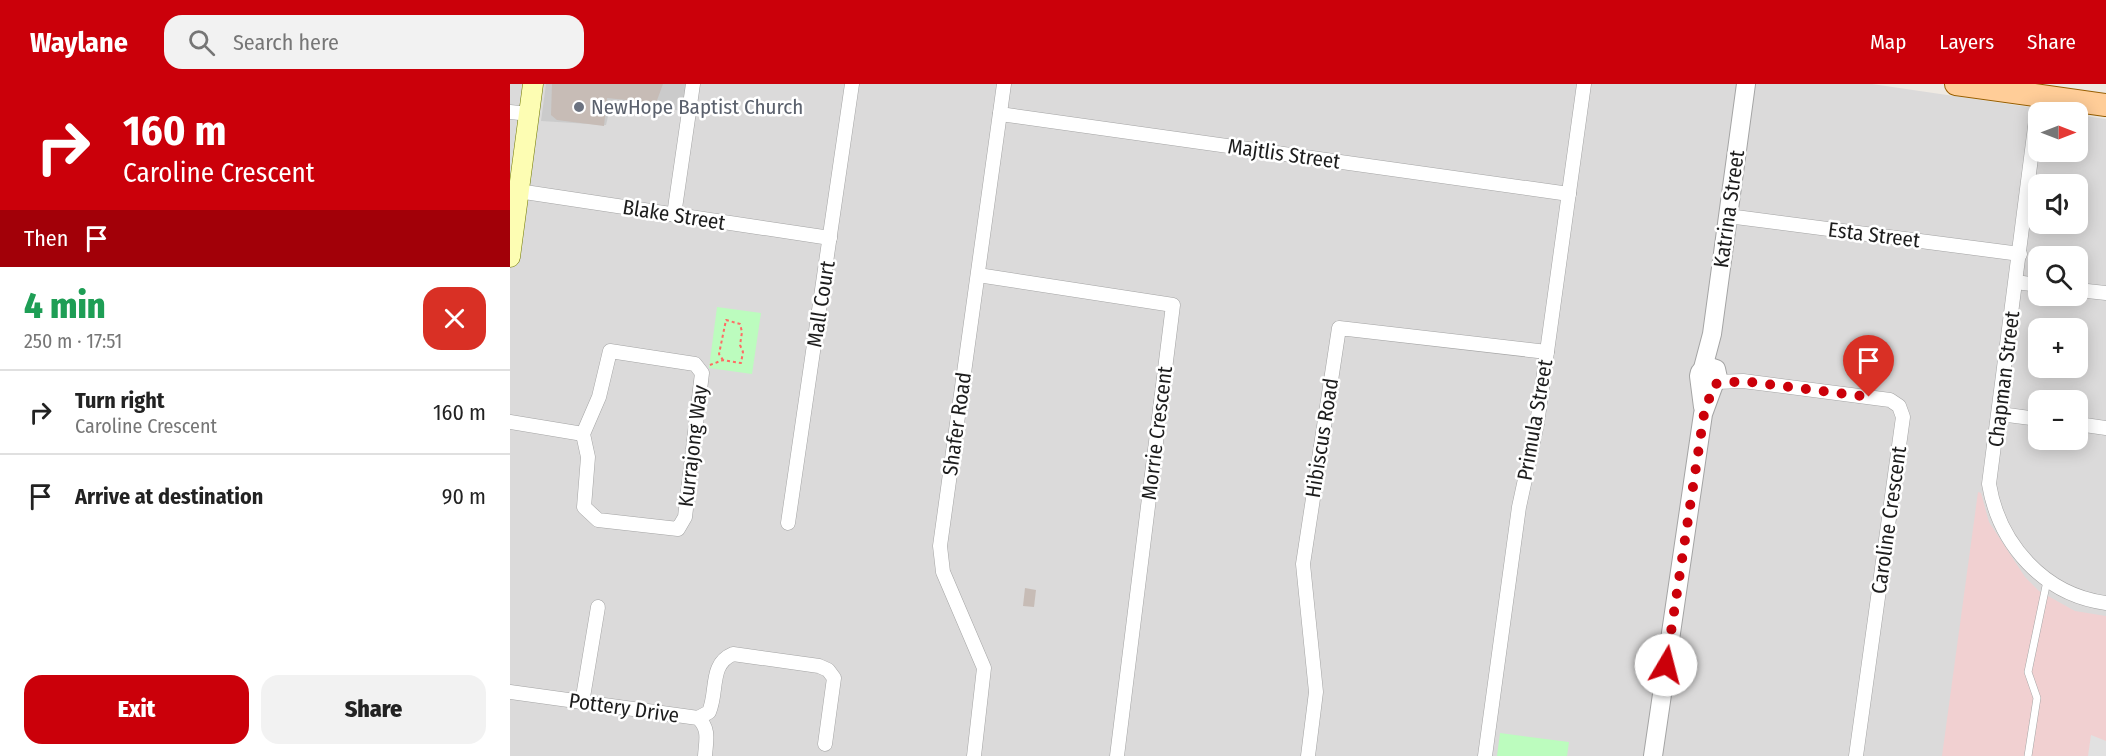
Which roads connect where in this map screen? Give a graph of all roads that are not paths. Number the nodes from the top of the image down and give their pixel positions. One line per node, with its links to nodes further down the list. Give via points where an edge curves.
1 (533, 84): 11 (main road)
2 (693, 84): 15 (street)
3 (852, 84): 17 (street, Mall Court)
4 (1005, 84): 12 (street, Shafer Road)
5 (1584, 84): 14 (street, Primula Street)
6 (1746, 84): 16 (street, Katrina Street)
7 (1956, 84): 9 (main road)
8 (2070, 92): 9 (main road); 10 (main road)
9 (2039, 96): 18 (street, Chapman Street)
10 (2106, 105)
11 (519, 113): 13 (main road)
12 (1000, 114): 14 (street, Majtlis Street); 20 (street, Shafer Road)
13 (518, 191): 15 (street, Blake Street); 19 (main road)
14 (1569, 194): 25 (street, Primula Street)
15 (674, 214): 17 (street, Blake Street)
16 (1728, 216): 18 (street, Esta Street); 26 (street, Katrina Street, via 1712,334)
17 (830, 238): 33 (street, Mall Court)
18 (2020, 254): 21 (street, Chapman Street)
19 (510, 257)
20 (978, 275): 42 (street, Shafer Road, via 940,546 943,572 984,668); 43 (street, Morrie Crescent, via 1173,305)
21 (2016, 282): 22 (street); 27 (street, Chapman Street)
22 (2028, 284)
23 (2088, 291): 24 (street)
24 (2106, 293)
25 (1547, 352): 44 (street, Hibiscus Road, via 1340,328 1303,564 1316,692); 45 (street, Primula Street, via 1519,507)
26 (1711, 376): 46 (street, Katrina Street); 47 (street, Caroline Crescent, via 1890,400 1899,406 1903,417)
27 (2000, 414): 28 (street); 34 (street, Chapman Street, via 1989,484 1993,505 2003,528 2038,576)
28 (2028, 418)
29 (510, 422): 32 (street)
30 (2088, 425): 31 (street)
31 (2106, 428)
32 (583, 434): 32 (street, Kurrajong Way, via 599,397 610,351 694,364 702,373 686,517 678,529 598,520 584,507 588,457)
33 (788, 523)
34 (2047, 581): 35 (street, Chapman Street, via 2063,591); 48 (lane, via 2028,672 2037,698)
35 (2106, 603)
36 (598, 606): 38 (street)
37 (510, 693): 38 (street, Pottery Drive)
38 (582, 703): 39 (street, Pottery Drive)
39 (698, 718): 40 (street, via 709,712 712,705 717,668 723,658 733,654 819,666 828,669 834,678); 41 (street, Pottery Drive, via 707,731)
40 (825, 744)
41 (705, 756)
42 (974, 756)
43 (1117, 756)
44 (1308, 756)
45 (1485, 756)
46 (1653, 756)
47 (1856, 756)
48 (2028, 756)

